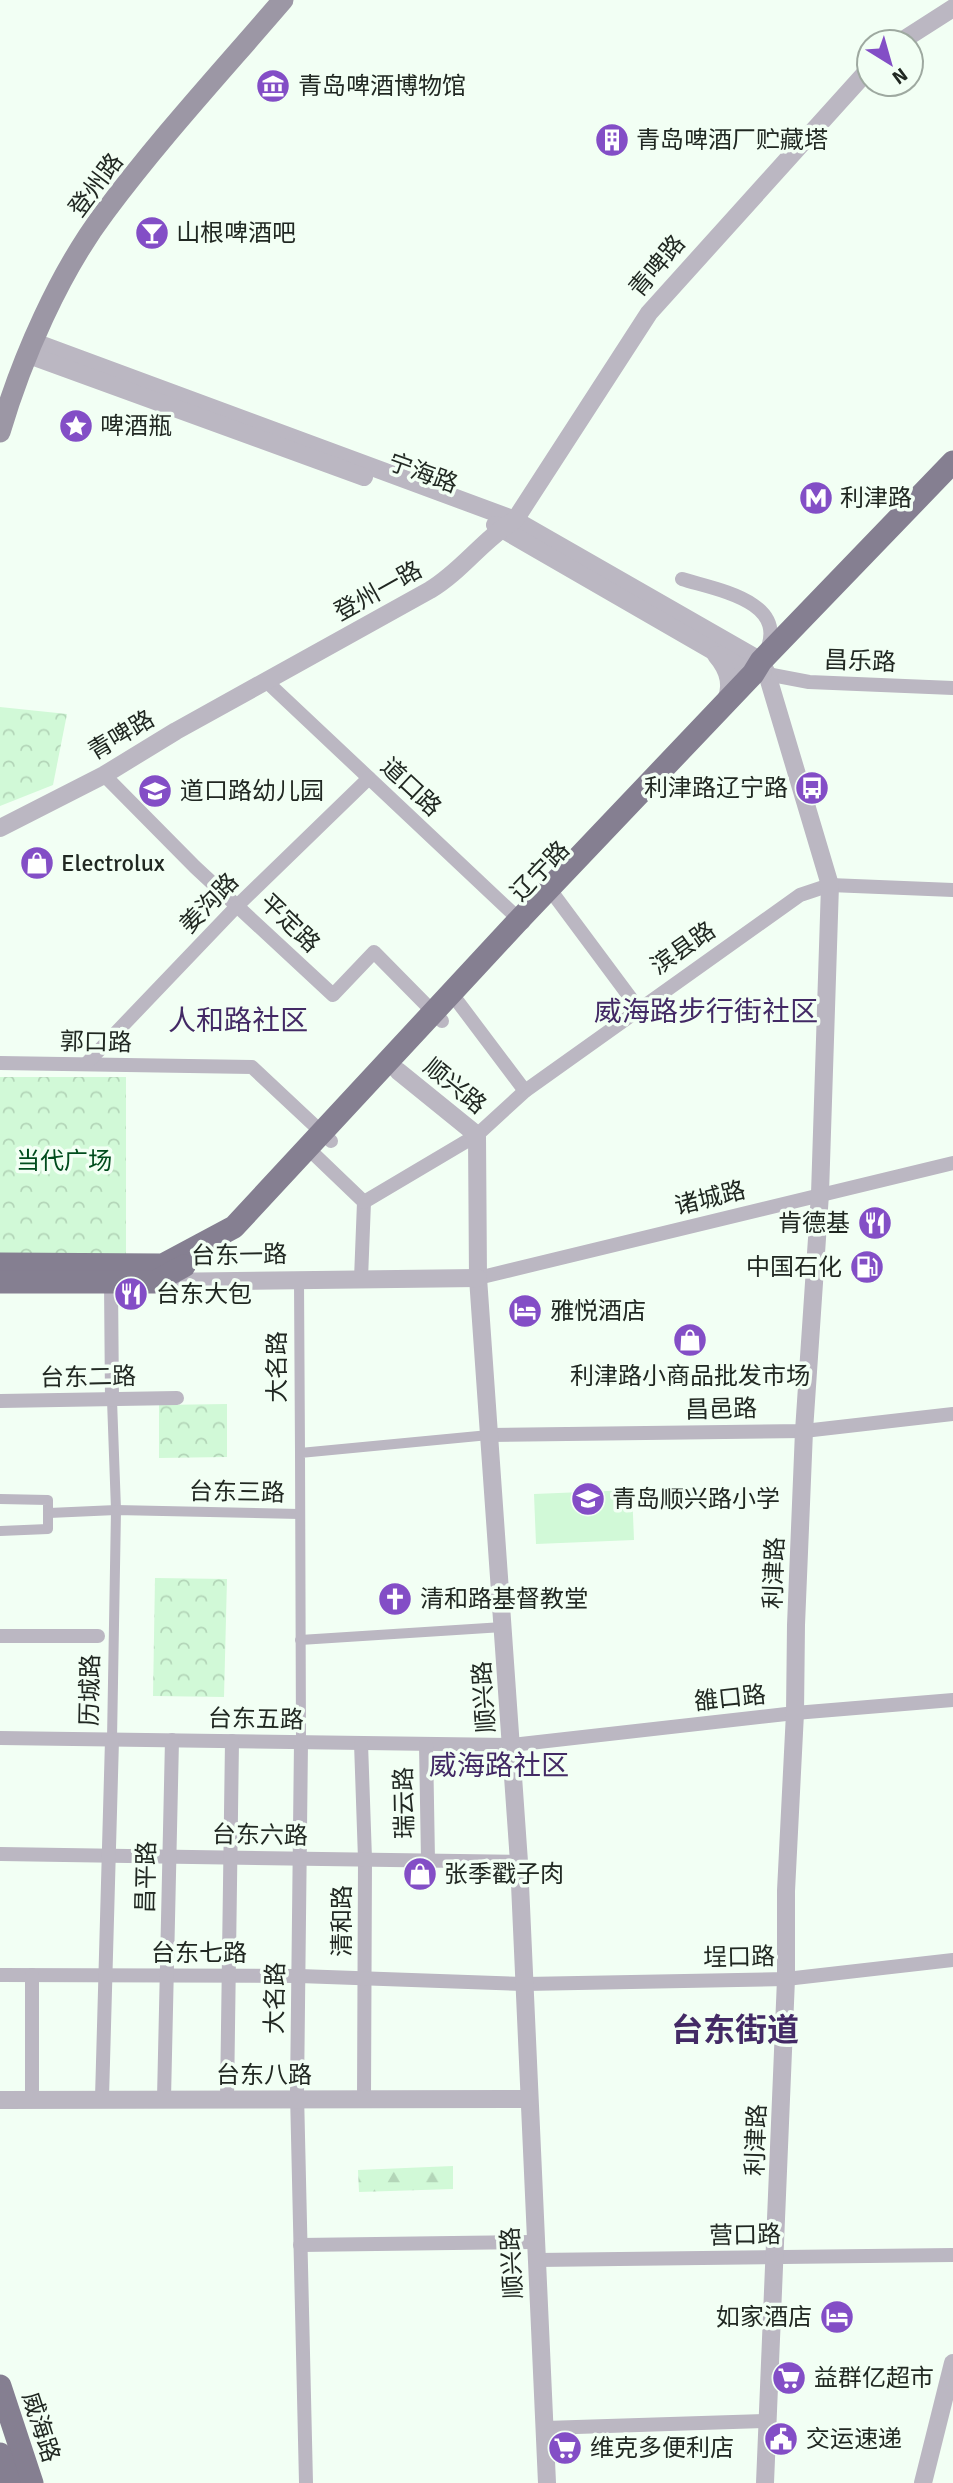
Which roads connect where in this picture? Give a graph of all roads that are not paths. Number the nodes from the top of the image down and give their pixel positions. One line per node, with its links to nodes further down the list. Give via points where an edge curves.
1 (283, 0): 5 (main road, 登州路, via 103,214 60,287)
2 (953, 8): 3 (street)
3 (922, 28)
4 (855, 84): 9 (street, 青啤路, via 649,313)
5 (31, 349): 6 (main road, 登州路); 9 (street, 宁海路)
6 (0, 432)
7 (953, 462): 12 (main road, 辽宁路)
8 (953, 481): 12 (main road, 辽宁路)
9 (508, 524): 11 (street, 宁海路); 12 (street, 宁海路); 13 (street, 登州一路, via 445,581)
10 (682, 579): 12 (street, via 739,596 764,611 771,625 770,644)
11 (713, 652): 12 (street, 宁海路); 15 (street, via 729,675 728,697)
12 (760, 670): 14 (street, 昌乐路, via 809,682); 15 (main road, 辽宁路); 19 (street, 利津路); 21 (main road, 辽宁路)
13 (267, 682): 16 (street, 青啤路); 17 (street, 道口路)
14 (953, 688)
15 (721, 708): 23 (main road, 辽宁路)
16 (104, 775): 18 (street, 青啤路); 22 (street, 平定路)
17 (369, 778): 22 (street, 姜沟路); 23 (street, 道口路)
18 (0, 828)
19 (830, 885): 20 (street, 滨县路); 25 (street, 滨县路, via 800,895); 34 (street, 利津路)
20 (953, 890)
21 (554, 895): 23 (main road, 辽宁路); 25 (street)
22 (239, 905): 26 (street, 平定路, via 333,995 374,952); 28 (street, 姜沟路)
23 (522, 923): 24 (main road, 辽宁路); 26 (main road, 辽宁路)
24 (458, 1002): 26 (main road, 辽宁路); 30 (street)
25 (638, 1008): 30 (street, 滨县路)
26 (438, 1017): 29 (main road, 辽宁路); 32 (main road, 辽宁路)
27 (0, 1063): 28 (street, 郭口路)
28 (86, 1064): 32 (street, 郭口路, via 252,1067)
29 (398, 1070): 31 (street, 顺兴路); 32 (main road, 辽宁路)
30 (525, 1091): 31 (street, 滨县路)
31 (477, 1135): 35 (street, 滨县路); 38 (street, 顺兴路)
32 (323, 1144): 35 (street); 37 (main road, 辽宁路, via 234,1227)
33 (953, 1163): 34 (street, 诸城路)
34 (820, 1194): 38 (street, 诸城路); 47 (street, 利津路)
35 (364, 1202): 39 (street)
36 (0, 1264): 37 (main road, 台东一路)
37 (159, 1274): 40 (street, 台东一路); 42 (main road, 台东一路)
38 (478, 1278): 39 (street, 台东一路); 48 (street, 顺兴路)
39 (361, 1279): 40 (street, 台东一路)
40 (299, 1281): 49 (street, 大名路)
41 (0, 1282): 42 (main road, 台东一路)
42 (111, 1282): 45 (street, 历城路)
43 (177, 1398): 45 (street, 台东二路)
44 (0, 1401): 45 (street, 台东二路)
45 (112, 1401): 51 (street, 历城路)
46 (953, 1414): 47 (street, 昌邑路)
47 (804, 1431): 48 (street, 昌邑路); 60 (street, 利津路)
48 (489, 1435): 49 (street, 台东三路); 55 (street, 顺兴路)
49 (300, 1453): 53 (street, 台东三路)
50 (0, 1499): 52 (street, via 48,1500)
51 (116, 1510): 52 (street, 台东三路); 53 (street, 台东三路); 62 (street, 历城路)
52 (48, 1513): 54 (street, via 48,1529)
53 (300, 1514): 58 (street, 大名路)
54 (0, 1531)
55 (503, 1627): 58 (street); 68 (street, 顺兴路)
56 (0, 1636): 57 (street)
57 (98, 1636)
58 (300, 1640): 65 (street, 大名路)
59 (953, 1699): 60 (street, 雒口路)
60 (795, 1713): 68 (street, 雒口路); 85 (street, 利津路)
61 (0, 1738): 62 (street, 台东五路)
62 (112, 1740): 63 (street, 台东五路); 70 (street, 历城路)
63 (172, 1740): 64 (street, 台东五路); 71 (street, 昌平路)
64 (232, 1741): 65 (street, 台东五路); 72 (street)
65 (301, 1742): 66 (street, 台东五路); 73 (street, 大名路)
66 (361, 1743): 67 (street, 台东五路); 74 (street, 清和路)
67 (426, 1744): 68 (street, 台东五路); 75 (street, 瑞云路)
68 (512, 1745): 76 (street, 顺兴路)
69 (0, 1854): 70 (street, 台东六路)
70 (108, 1856): 71 (street, 台东六路); 80 (street, 历城路)
71 (169, 1857): 72 (street, 台东六路); 81 (street, 昌平路)
72 (230, 1857): 73 (street, 台东六路); 82 (street)
73 (299, 1859): 74 (street, 台东六路); 83 (street, 大名路)
74 (365, 1859): 75 (street, 台东六路); 84 (street, 清和路)
75 (428, 1860): 76 (street, 台东六路)
76 (520, 1862): 86 (street, 顺兴路)
77 (953, 1960): 85 (street, 埕口路)
78 (0, 1975): 79 (street, 台东七路)
79 (32, 1975): 80 (street, 台东七路); 93 (street)
80 (105, 1975): 81 (street, 台东七路); 88 (street, 历城路)
81 (167, 1975): 82 (street, 台东七路); 89 (street, 昌平路)
82 (228, 1976): 83 (street, 台东七路); 90 (street)
83 (299, 1976): 84 (street, 台东七路); 91 (street, 大名路)
84 (365, 1978): 86 (street, 台东七路); 94 (street, 清和路)
85 (786, 1979): 86 (street, 埕口路); 99 (street, 利津路)
86 (525, 1984): 92 (street, 顺兴路)
87 (0, 2094): 93 (street, 台东八路)
88 (102, 2096): 89 (street, 台东八路); 93 (street, 台东八路)
89 (164, 2096): 90 (street, 台东八路)
90 (227, 2096): 91 (street, 台东八路)
91 (297, 2096): 94 (street, 台东八路); 96 (street, 大名路)
92 (529, 2096): 94 (street, 台东八路); 97 (street, 顺兴路)
93 (32, 2097): 95 (street, 台东八路)
94 (363, 2097)
95 (0, 2100)
96 (300, 2245): 97 (street, 营口路); 107 (street, 大名路)
97 (536, 2251): 99 (street, 营口路); 103 (street, 顺兴路)
98 (953, 2255): 99 (street, 营口路)
99 (776, 2258): 102 (street, 利津路)
100 (953, 2363): 110 (street)
101 (0, 2386): 106 (main road, 威海路)
102 (767, 2421): 103 (street); 109 (street, 利津路)
103 (545, 2428): 108 (street, 顺兴路)
104 (0, 2454): 105 (main road, 威海路)
105 (9, 2483)
106 (32, 2483)
107 (306, 2483)
108 (547, 2483)
109 (765, 2483)
110 (923, 2483)

